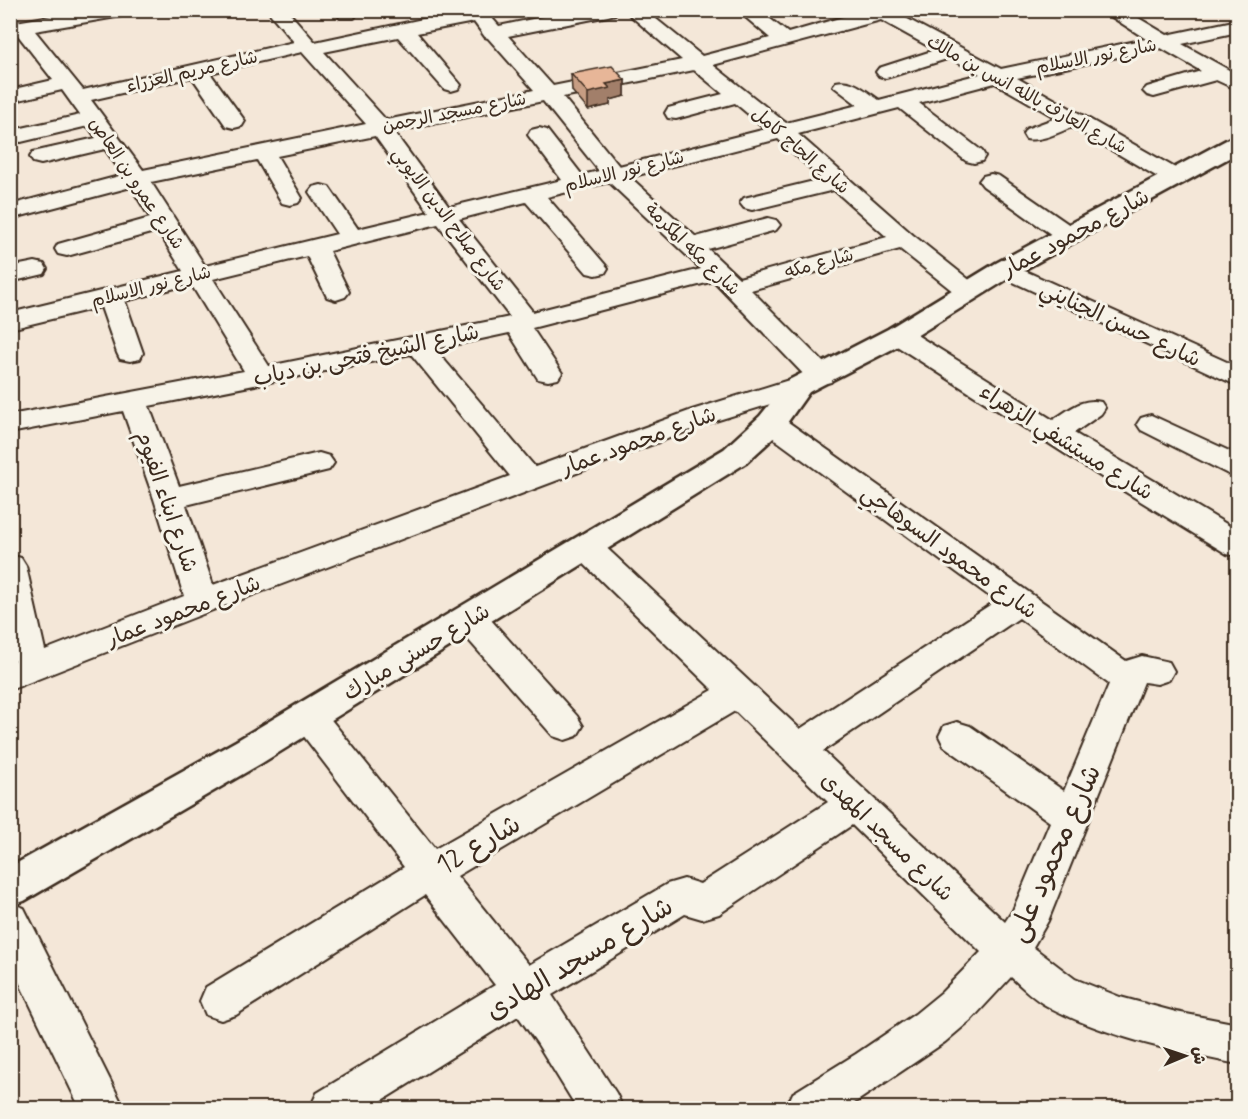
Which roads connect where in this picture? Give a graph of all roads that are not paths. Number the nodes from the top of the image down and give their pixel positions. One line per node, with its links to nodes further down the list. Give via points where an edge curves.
1 (122, 10): 8 (street)
2 (276, 10): 15 (street, شارع صلاح الدين الايوبي)
3 (608, 10): 9 (street, شارع مريم العزراء)
4 (633, 10): 18 (street, شارع الحاج كامل)
5 (746, 10): 13 (street)
6 (1110, 10): 14 (street)
7 (885, 12): 13 (street, شارع مسجد الرحمن); 16 (street, شارع العارف بالله انس بن مالك)
8 (47, 16): 11 (street)
9 (481, 20): 12 (street, شارع مريم العزراء); 29 (street, شارع مكه المكرمة)
10 (1238, 26): 14 (street, شارع نور الاسلام)
11 (16, 28): 27 (street, شارع عمرو بن العاص)
12 (403, 30): 15 (street, شارع مريم العزراء); 25 (street)
13 (785, 40): 18 (street, شارع مسجد الرحمن)
14 (1166, 43): 21 (street); 23 (street, شارع نور الاسلام)
15 (308, 47): 19 (street, شارع مريم العزراء); 38 (street, شارع صلاح الدين الايوبي)
16 (953, 51): 20 (street); 23 (street, شارع العارف بالله انس بن مالك)
17 (621, 57): 22 (street)
18 (697, 63): 22 (street, شارع مسجد الرحمن); 31 (street, شارع الحاج كامل)
19 (197, 70): 27 (street, شارع مريم العزراء); 37 (street)
20 (886, 72)
21 (1218, 73): 24 (street); 28 (street)
22 (639, 75): 29 (street, شارع مسجد الرحمن)
23 (998, 76): 32 (street, شارع نور الاسلام); 36 (street, شارع العارف بالله انس بن مالك)
24 (1238, 84)
25 (451, 85)
26 (843, 86): 33 (street)
27 (72, 90): 30 (street, شارع مريم العزراء); 35 (street, شارع عمرو بن العاص)
28 (1154, 91)
29 (549, 94): 38 (street, شارع مسجد الرحمن); 48 (street, شارع مكه المكرمة)
30 (10, 96)
31 (738, 96): 34 (street); 39 (street, شارع الحاج كامل)
32 (902, 100): 33 (street, شارع نور الاسلام); 46 (street)
33 (875, 107): 39 (street, شارع نور الاسلام)
34 (676, 112)
35 (93, 118): 41 (street); 43 (street, شارع عمرو بن العاص)
36 (1073, 119): 40 (street); 50 (street, شارع العارف بالله انس بن مالك)
37 (234, 121)
38 (380, 127): 45 (street, شارع مسجد الرحمن); 59 (street, شارع صلاح الدين الايوبي)
39 (782, 131): 48 (street, شارع نور الاسلام); 52 (street, شارع الحاج كامل)
40 (1034, 134)
41 (21, 135)
42 (539, 135): 53 (street)
43 (110, 141): 47 (street); 49 (street, شارع عمرو بن العاص)
44 (1238, 143): 50 (street, شارع محمود عمار)
45 (263, 152): 49 (street, شارع مسجد الرحمن); 56 (street)
46 (974, 156)
47 (41, 157)
48 (614, 174): 53 (street, شارع نور الاسلام); 65 (street, شارع مكه المكرمة)
49 (137, 178): 58 (street, شارع مسجد الرحمن); 60 (street, شارع عمرو بن العاص)
50 (1176, 178): 62 (street, شارع محمود عمار)
51 (991, 181): 62 (street)
52 (839, 182): 57 (street); 64 (street, شارع الحاج كامل)
53 (576, 183): 55 (street, شارع نور الاسلام)
54 (321, 192): 63 (street)
55 (531, 194): 59 (street, شارع نور الاسلام); 69 (street)
56 (290, 198)
57 (752, 203)
58 (10, 212)
59 (444, 216): 63 (street, شارع نور الاسلام); 78 (street, شارع صلاح الدين الايوبي)
60 (164, 222): 67 (street); 72 (street, شارع عمرو بن العاص)
61 (768, 225): 65 (street)
62 (1068, 236): 70 (street, شارع محمود عمار)
63 (352, 238): 66 (street, شارع نور الاسلام)
64 (904, 240): 73 (street, شارع مكه); 74 (street, شارع الحاج كامل)
65 (691, 246): 73 (street, شارع مكه المكرمة)
66 (315, 247): 72 (street, شارع نور الاسلام); 75 (street)
67 (68, 249)
68 (35, 268): 71 (street)
69 (596, 268)
70 (1005, 268): 74 (street, شارع محمود عمار); 84 (street, شارع حسن الجنايني)
71 (10, 275)
72 (198, 275): 76 (street, شارع نور الاسلام); 83 (street, شارع عمرو بن العاص)
73 (726, 280): 78 (street, شارع الشيخ فتحى بن دياب); 85 (street, شارع مكه المكرمة)
74 (968, 291): 79 (street, شارع محمود عمار)
75 (336, 292)
76 (110, 296): 77 (street, شارع نور الاسلام); 81 (street)
77 (10, 321)
78 (522, 322): 80 (street, شارع الشيخ فتحى بن دياب); 82 (street, شارع صلاح الدين الايوبي)
79 (898, 335): 85 (street, شارع محمود عمار); 91 (street, شارع مستشفي الزهراء)
80 (417, 344): 83 (street, شارع الشيخ فتحى بن دياب); 94 (street)
81 (130, 352)
82 (548, 373)
83 (261, 376): 86 (street, شارع الشيخ فتحى بن دياب)
84 (1238, 378)
85 (810, 381): 88 (street, شارع حسنى مبارك); 94 (street, شارع محمود عمار)
86 (133, 400): 89 (street, شارع الشيخ فتحى بن دياب); 95 (street, شارع ابناء الفيوم)
87 (1091, 408): 91 (street)
88 (771, 423): 97 (street, شارع حسنى مبارك, via 735,456); 99 (street, شارع محمود السوهاجي)
89 (10, 424)
90 (1151, 424): 93 (street)
91 (1054, 433): 96 (street, شارع مستشفي الزهراء)
92 (319, 463): 95 (street)
93 (1238, 467)
94 (529, 480): 100 (street, شارع محمود عمار)
95 (169, 499): 100 (street, شارع ابناء الفيوم)
96 (1238, 546)
97 (586, 547): 101 (street, شارع حسنى مبارك); 104 (street, شارع مسجد المهدى)
98 (10, 566): 102 (street)
99 (1020, 601): 103 (street, شارع محمود السوهاجي); 108 (street)
100 (202, 602): 102 (street, شارع محمود عمار)
101 (470, 619): 105 (street, شارع حسنى مبارك); 106 (street)
102 (21, 673)
103 (1142, 676): 110 (street, شارع محمود على)
104 (738, 692): 108 (street, شارع مسجد المهدى); 111 (street, شارع 12)
105 (308, 716): 111 (street); 112 (street, شارع حسنى مبارك)
106 (566, 726)
107 (957, 736): 110 (street)
108 (798, 749): 109 (street, شارع مسجد المهدى)
109 (855, 804): 114 (street, شارع مسجد المهدى); 115 (street, شارع مسجد الهادى, via 705,902 681,896)
110 (1072, 817): 114 (street, شارع محمود على, via 1028,921)
111 (431, 871): 115 (street); 116 (street, شارع 12)
112 (10, 888)
113 (10, 920): 118 (street)
114 (1009, 952): 117 (street, شارع مسجد المهدى, via 1060,992 1119,1016); 121 (street, شارع محمود على, via 945,1019 888,1060)
115 (524, 991): 119 (street, شارع مسجد الهادى); 120 (street)
116 (221, 1001)
117 (1238, 1044)
118 (102, 1108)
119 (332, 1108)
120 (601, 1108)
121 (808, 1108)

